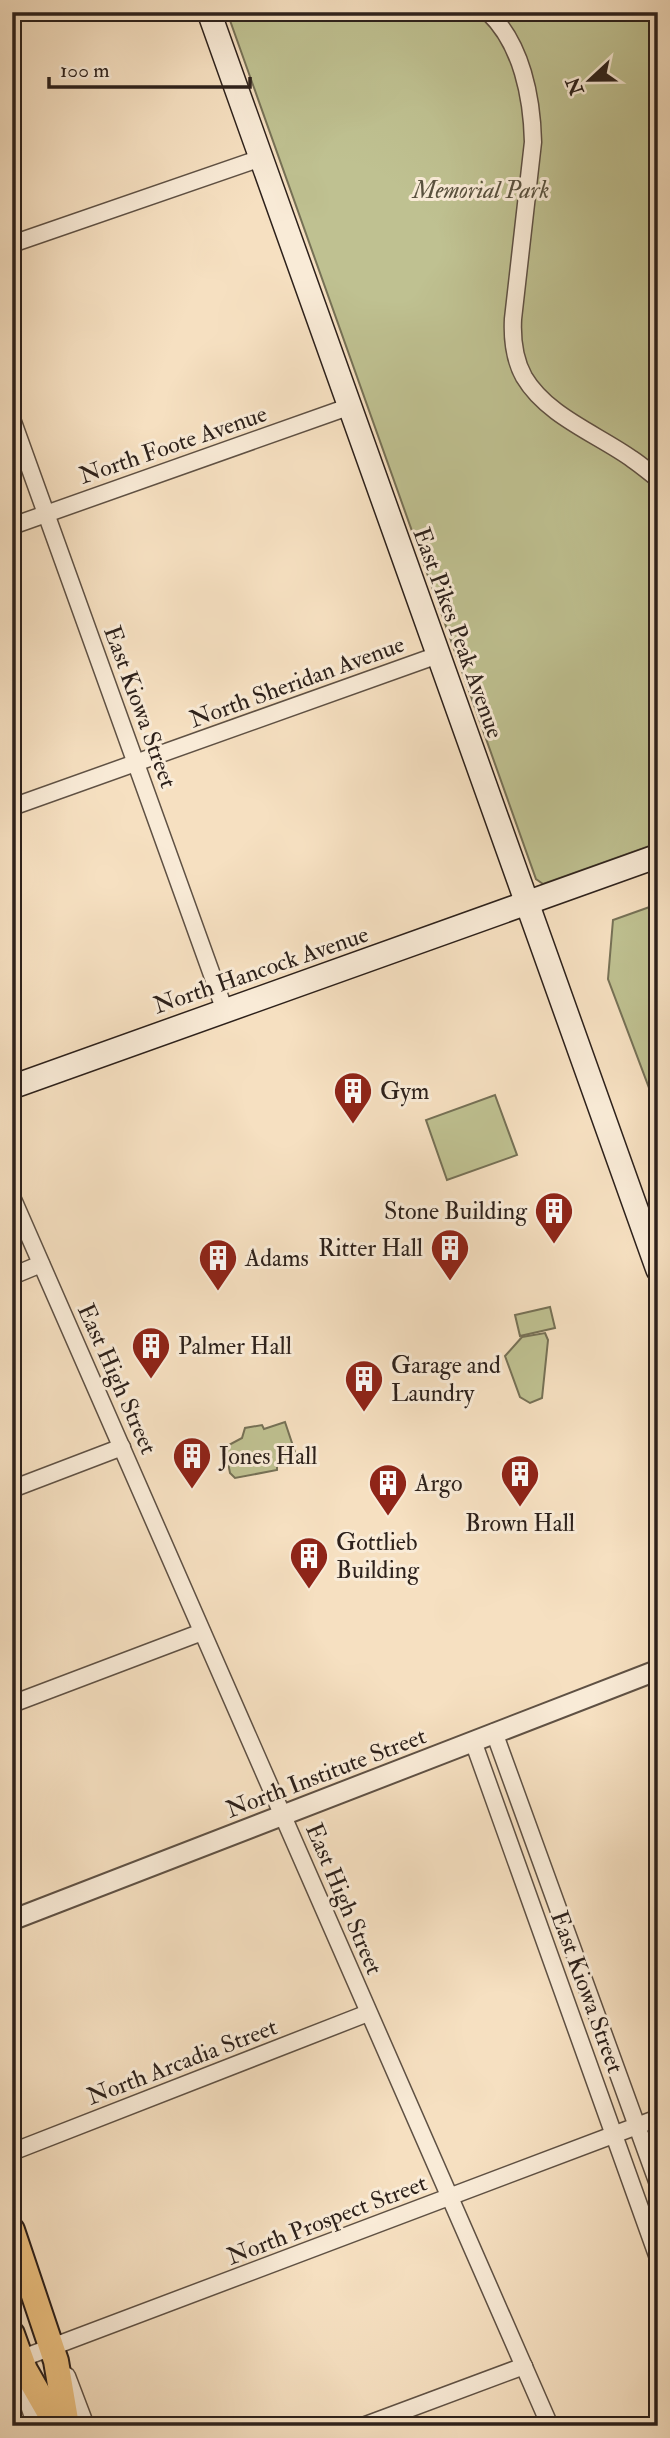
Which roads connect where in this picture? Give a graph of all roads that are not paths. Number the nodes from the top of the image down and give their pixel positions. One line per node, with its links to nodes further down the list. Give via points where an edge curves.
1 (209, 12): 3 (main road, East Pikes Peak Avenue)
2 (488, 12): 7 (street, via 521,68 533,122 513,319 518,363 545,402)
3 (261, 158): 4 (street); 5 (main road, East Pikes Peak Avenue)
4 (12, 244)
5 (348, 407): 8 (street, North Foote Avenue); 10 (main road, East Pikes Peak Avenue)
6 (12, 419): 8 (street, East Kiowa Street)
7 (658, 479)
8 (46, 514): 9 (street, North Foote Avenue); 11 (street, East Kiowa Street)
9 (12, 526)
10 (438, 655): 11 (street, North Sheridan Avenue); 14 (main road, East Pikes Peak Avenue)
11 (136, 763): 12 (street, North Sheridan Avenue); 15 (street, East Kiowa Street)
12 (12, 807)
13 (658, 856): 14 (main road, North Hancock Avenue)
14 (527, 904): 15 (main road, North Hancock Avenue); 19 (main road, East Pikes Peak Avenue)
15 (225, 1011): 16 (main road, North Hancock Avenue)
16 (12, 1087)
17 (12, 1197): 18 (street, East High Street)
18 (41, 1264): 20 (street); 21 (street, East High Street)
19 (658, 1270)
20 (12, 1276)
21 (122, 1447): 22 (street); 23 (street, East High Street)
22 (12, 1489)
23 (202, 1632): 25 (street); 28 (street, East High Street)
24 (658, 1670): 26 (street, North Institute Street)
25 (12, 1704)
26 (494, 1732): 27 (street, North Institute Street); 32 (street, East Kiowa Street)
27 (473, 1741): 28 (street, North Institute Street); 33 (street, East Kiowa Street)
28 (284, 1816): 29 (street, North Institute Street); 30 (street, East High Street)
29 (12, 1920)
30 (368, 2013): 34 (street, North Arcadia Street); 36 (street, East High Street)
31 (658, 2118): 32 (street, North Prospect Street)
32 (637, 2126): 33 (street, North Prospect Street); 35 (street, East Kiowa Street)
33 (614, 2135): 36 (street, North Prospect Street); 38 (street, East Kiowa Street)
34 (12, 2152)
35 (658, 2184)
36 (450, 2198): 40 (street, North Prospect Street); 42 (street, East High Street)
37 (12, 2230): 40 (main road)
38 (658, 2258)
39 (12, 2334): 41 (main road)
40 (53, 2354): 41 (street, North Prospect Street); 45 (main road); 46 (street)
41 (20, 2363): 43 (street); 44 (main road)
42 (524, 2366): 47 (street); 48 (street, East High Street)
43 (36, 2426)
44 (57, 2426)
45 (67, 2426)
46 (86, 2426)
47 (363, 2426)
48 (550, 2426)

